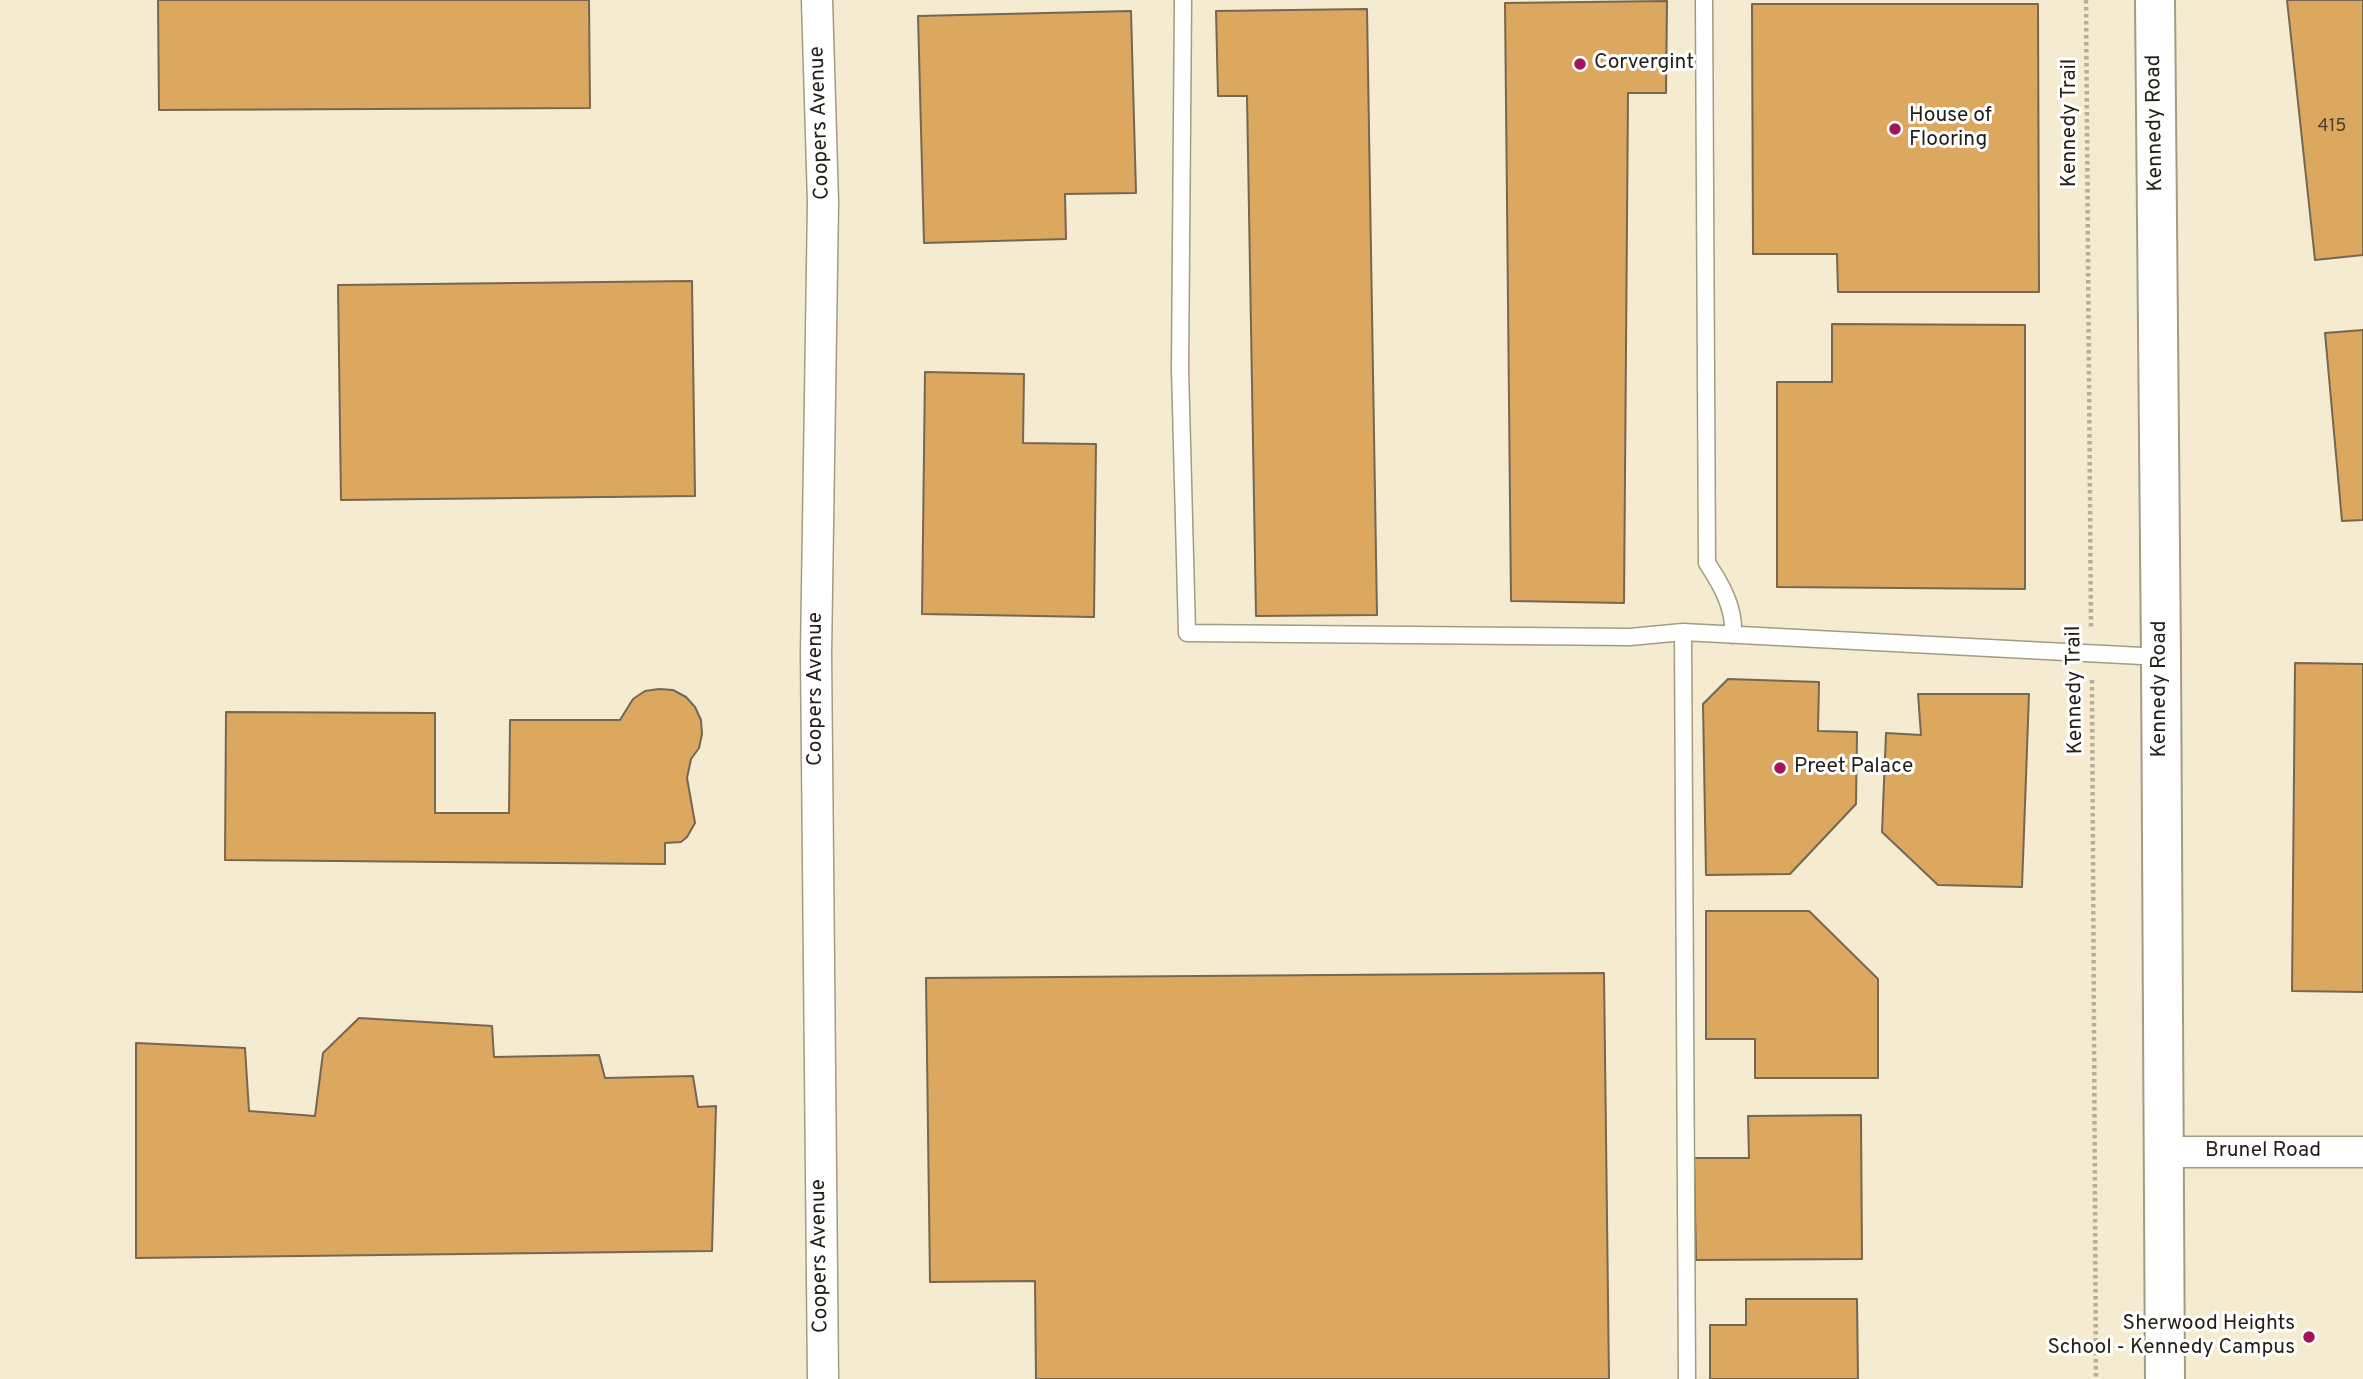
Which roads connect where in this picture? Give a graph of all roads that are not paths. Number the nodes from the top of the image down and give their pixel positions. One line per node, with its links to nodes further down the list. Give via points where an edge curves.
1 (817, 0): 10 (street, Coopers Avenue, via 823,202 816,654)
2 (1183, 0): 5 (lane, via 1180,369 1187,634 1630,637)
3 (1704, 0): 6 (lane, via 1707,563 1724,589)
4 (2155, 0): 7 (main road, Kennedy Road)
5 (1684, 632): 6 (lane); 11 (lane)
6 (1734, 635): 7 (lane)
7 (2161, 657): 8 (main road, Kennedy Road)
8 (2163, 1152): 9 (street, Brunel Road); 12 (main road, Kennedy Road)
9 (2363, 1152)
10 (823, 1379)
11 (1687, 1379)
12 (2165, 1379)

